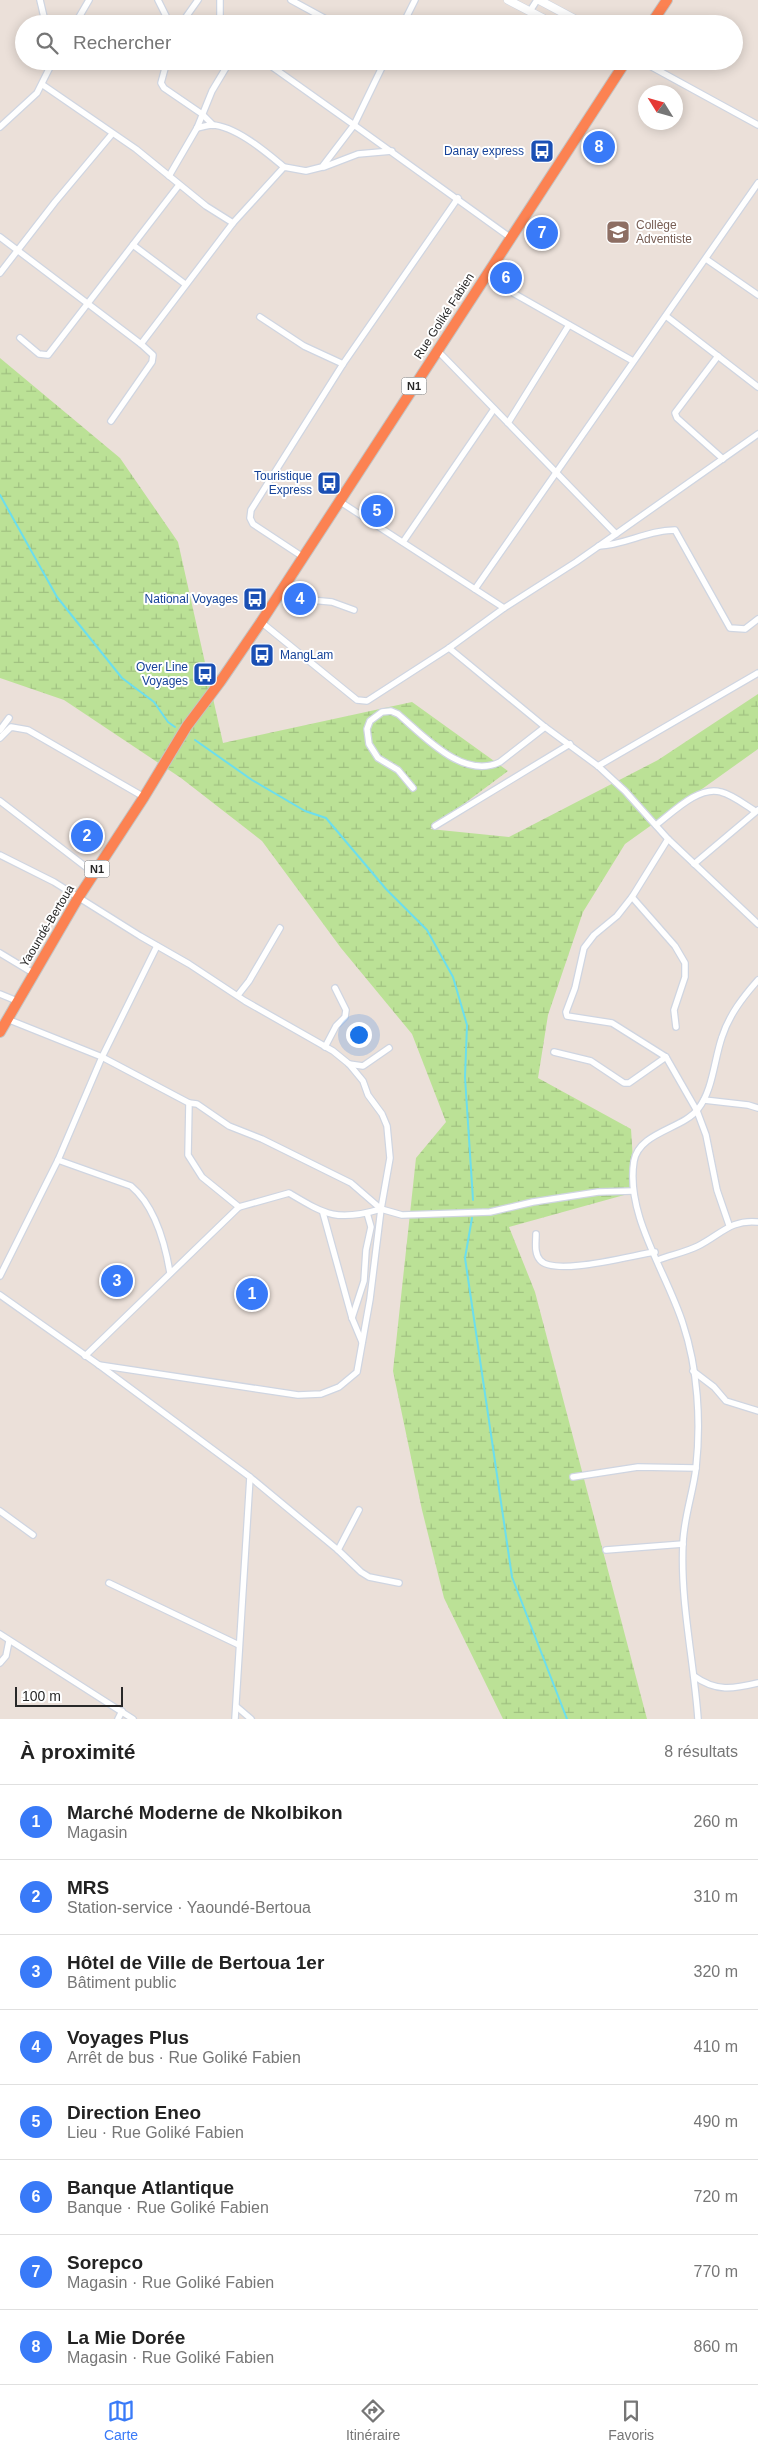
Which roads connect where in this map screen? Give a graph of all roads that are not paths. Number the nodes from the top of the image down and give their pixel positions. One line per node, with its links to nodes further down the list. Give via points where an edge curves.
1 (40, 0): 12 (street)
2 (89, 0): 13 (street)
3 (158, 0): 14 (street)
4 (198, 0): 15 (street)
5 (220, 0): 16 (street)
6 (291, 0): 17 (street)
7 (415, 0): 18 (street)
8 (508, 0): 11 (street)
9 (538, 0): 11 (street); 20 (street)
10 (667, 0): 21 (highway)
11 (530, 11): 19 (street)
12 (44, 15)
13 (80, 15)
14 (166, 15)
15 (187, 15)
16 (220, 15)
17 (318, 15)
18 (408, 15)
19 (537, 15)
20 (567, 15)
21 (657, 15)
22 (50, 70): 29 (street)
23 (165, 70): 30 (street, via 161,83 164,88)
24 (224, 70): 30 (street)
25 (277, 70): 32 (street)
26 (381, 70): 32 (street)
27 (621, 70): 46 (highway, Rue Goliké Fabien / N1)
28 (657, 70): 33 (street)
29 (43, 85): 34 (street); 36 (street)
30 (202, 114): 31 (street); 35 (street)
31 (213, 125): 35 (street); 38 (street, via 246,138)
32 (354, 125): 37 (street); 39 (street)
33 (758, 125)
34 (0, 127)
35 (197, 128): 40 (street)
36 (112, 134): 40 (street); 48 (street)
37 (392, 151): 39 (street, via 358,154); 43 (street)
38 (284, 167): 39 (street, via 306,172); 44 (street)
39 (322, 167)
40 (169, 176): 42 (street)
41 (758, 183): 49 (street)
42 (179, 185): 44 (street); 47 (street)
43 (458, 198): 46 (street); 63 (street)
44 (233, 223): 52 (street)
45 (0, 237): 48 (street)
46 (511, 238): 51 (highway, Rue Goliké Fabien / N1)
47 (133, 245): 52 (street); 54 (street)
48 (18, 251): 50 (street); 54 (street)
49 (706, 259): 53 (street); 55 (street)
50 (0, 274)
51 (485, 277): 57 (street); 60 (highway, Rue Goliké Fabien / N1)
52 (185, 284): 59 (street)
53 (758, 295)
54 (89, 304): 58 (street, via 48,355 39,354); 59 (street)
55 (666, 316): 61 (street); 62 (street)
56 (260, 317): 63 (street, via 304,346)
57 (570, 325): 62 (street); 67 (street)
58 (20, 338)
59 (141, 344): 66 (street, via 153,355 152,362)
60 (437, 350): 65 (street); 71 (highway, Rue Goliké Fabien / N1)
61 (718, 356): 64 (street); 69 (street, via 675,413)
62 (633, 361): 70 (street)
63 (344, 364): 75 (street, via 251,510 250,518 254,524)
64 (758, 387)
65 (494, 409): 67 (street); 73 (street)
66 (111, 422)
67 (508, 422): 70 (street)
68 (758, 434): 69 (street)
69 (723, 459): 72 (street)
70 (558, 473): 72 (street); 77 (street)
71 (339, 501): 73 (street); 75 (highway, Rue Goliké Fabien / N1)
72 (616, 534): 74 (street)
73 (403, 542): 77 (street)
74 (599, 546): 78 (street); 80 (street, via 615,546 660,530 675,530 730,628 745,629)
75 (302, 557): 76 (highway, Rue Goliké Fabien / N1)
76 (284, 585): 79 (street, via 300,599 332,602); 81 (highway, Rue Goliké Fabien / N1)
77 (475, 589): 78 (street)
78 (504, 608): 82 (street)
79 (354, 610)
80 (758, 618)
81 (261, 622): 82 (street, via 362,702); 84 (highway, Rue Goliké Fabien / N1)
82 (449, 648): 86 (street)
83 (758, 673): 90 (street)
84 (200, 709): 92 (highway, Yaoundé-Bertoua / N1)
85 (9, 718): 87 (street)
86 (545, 727): 89 (street); 91 (street, via 500,762 493,765 468,764 447,754 398,714 382,712 370,721 367,729 369,744 378,758 398,770)
87 (0, 730)
88 (0, 738): 92 (street, via 11,728 28,730)
89 (570, 744): 90 (street); 96 (street)
90 (598, 766): 95 (street)
91 (413, 788)
92 (144, 797): 100 (highway, Yaoundé-Bertoua / N1)
93 (0, 801): 100 (street)
94 (757, 811): 95 (street, via 728,794 709,791 698,795); 99 (street)
95 (656, 825): 97 (street)
96 (435, 826)
97 (668, 839): 99 (street); 102 (street)
98 (0, 854): 101 (street)
99 (694, 864): 103 (street)
100 (95, 874): 101 (highway, Yaoundé-Bertoua / N1)
101 (78, 898): 105 (street); 107 (highway, Yaoundé-Bertoua / N1)
102 (632, 898): 114 (street, via 675,946 685,963 674,1010); 119 (street, via 584,948 566,1016 612,1023)
103 (758, 924)
104 (280, 928): 111 (street)
105 (157, 946): 111 (street); 120 (street)
106 (0, 953): 107 (street)
107 (33, 973): 112 (highway, Yaoundé-Bertoua / N1)
108 (758, 980): 122 (street, via 733,1011 722,1036)
109 (335, 988): 116 (street, via 346,1010 345,1017)
110 (0, 994): 112 (street)
111 (238, 995): 116 (street)
112 (17, 1001): 113 (highway, Yaoundé-Bertoua / N1)
113 (7, 1019): 115 (highway, Yaoundé-Bertoua / N1); 120 (street)
114 (676, 1027)
115 (0, 1032)
116 (325, 1047): 121 (street)
117 (389, 1048): 121 (street, via 363,1066)
118 (554, 1052): 119 (street, via 591,1061 624,1083 629,1083)
119 (666, 1057): 125 (street)
120 (102, 1058): 123 (street); 126 (street)
121 (349, 1064): 129 (street, via 363,1081 387,1126 390,1158)
122 (704, 1100): 124 (street); 125 (street)
123 (188, 1103): 128 (street, via 188,1155 202,1177); 129 (street, via 196,1104 229,1126 351,1183)
124 (758, 1108)
125 (697, 1111): 127 (street, via 640,1148 635,1158); 133 (street)
126 (58, 1160): 137 (street, via 131,1186 138,1192 165,1244); 138 (street)
127 (633, 1191): 129 (street, via 598,1192 490,1212 402,1215); 135 (street)
128 (239, 1207): 130 (street, via 289,1193); 137 (street)
129 (381, 1209): 131 (street); 141 (street)
130 (323, 1213): 131 (street, via 340,1216); 140 (street)
131 (367, 1213): 140 (street, via 372,1227 366,1250 364,1281)
132 (758, 1222): 133 (street)
133 (729, 1225): 136 (street, via 696,1247)
134 (536, 1234): 135 (street, via 536,1254 542,1262 552,1266 569,1268)
135 (655, 1252): 136 (street)
136 (658, 1260): 144 (street, via 684,1325)
137 (170, 1273): 142 (street)
138 (0, 1276)
139 (0, 1295): 142 (street)
140 (352, 1318): 141 (street)
141 (362, 1342): 143 (street, via 357,1372 339,1387 321,1394 298,1395)
142 (85, 1356): 143 (street)
143 (99, 1365): 148 (street)
144 (693, 1371): 145 (street, via 726,1401); 146 (street, via 697,1412)
145 (758, 1411)
146 (696, 1468): 147 (street, via 638,1467); 152 (street)
147 (573, 1477)
148 (250, 1478): 153 (street); 159 (street)
149 (358, 1510): 153 (street)
150 (0, 1511): 151 (street)
151 (33, 1535)
152 (683, 1544): 154 (street); 161 (street, via 685,1604)
153 (338, 1550): 156 (street, via 369,1577)
154 (606, 1550)
155 (110, 1583): 159 (street)
156 (399, 1583)
157 (0, 1634): 158 (street)
158 (10, 1640): 160 (street, via 6,1656); 164 (street)
159 (239, 1645): 163 (street)
160 (0, 1663)
161 (694, 1676): 162 (street, via 715,1688); 169 (street)
162 (758, 1682)
163 (237, 1707): 167 (street); 168 (street)
164 (122, 1711): 165 (street); 166 (street)
165 (118, 1719)
166 (133, 1719)
167 (235, 1719)
168 (251, 1719)
169 (698, 1719)

